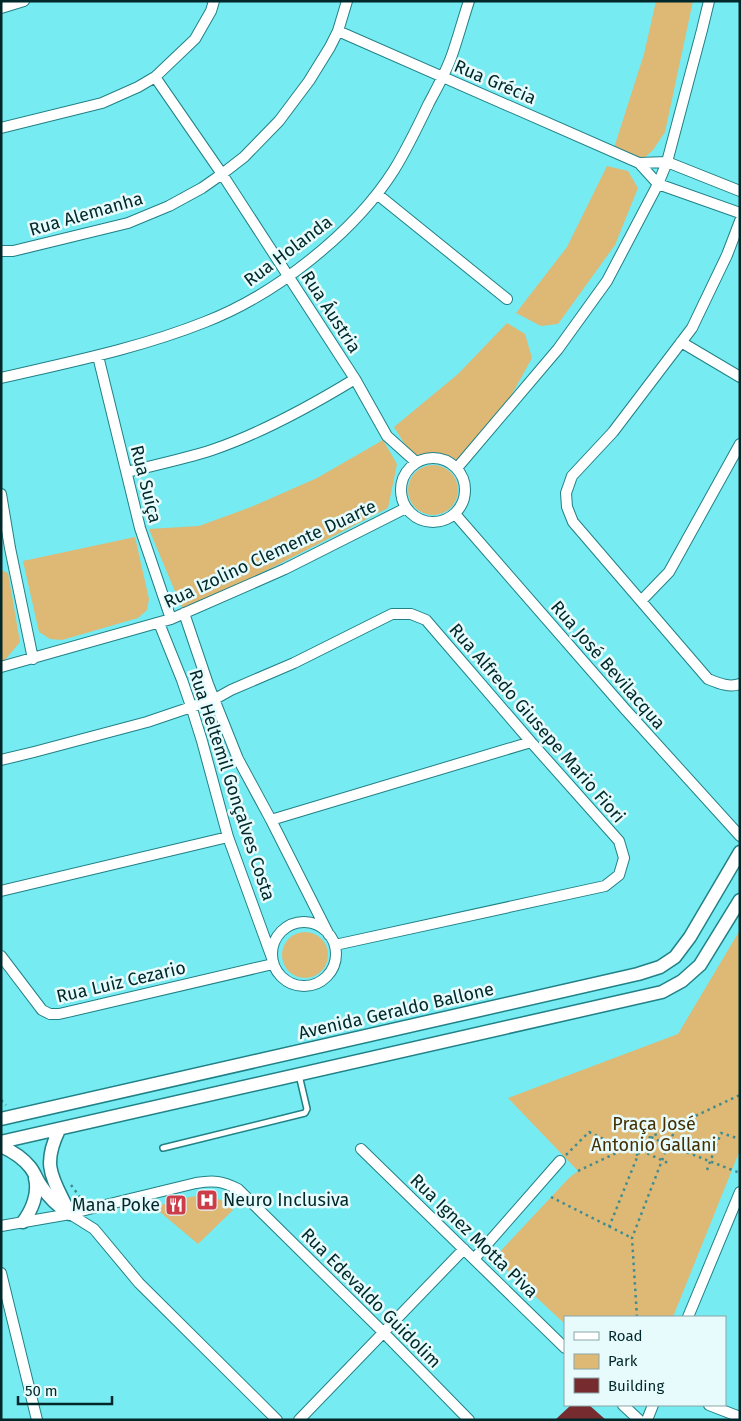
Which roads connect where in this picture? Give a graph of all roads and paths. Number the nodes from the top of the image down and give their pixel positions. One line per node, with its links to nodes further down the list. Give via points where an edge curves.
1 (24, 1): 6 (street)
2 (214, 1): 8 (street, via 195,38)
3 (347, 1): 7 (street, Rua Alemanha)
4 (469, 1): 9 (street, Rua Holanda)
5 (708, 1): 11 (street)
6 (1, 8)
7 (338, 31): 9 (street, Rua Grécia); 13 (street, Rua Alemanha, via 309,82 280,121)
8 (155, 77): 10 (street, via 102,103); 13 (street, Rua Áustria)
9 (442, 78): 12 (street, Rua Grécia); 16 (street, Rua Holanda, via 398,162)
10 (1, 128)
11 (667, 162): 12 (street, Rua Grécia); 14 (street); 15 (street)
12 (639, 163): 14 (street, Rua Grécia)
13 (222, 174): 19 (street, Rua Alemanha, via 168,206 128,223 13,251); 20 (street, Rua Áustria)
14 (658, 184): 17 (street); 29 (street, via 607,281 558,349)
15 (740, 191)
16 (377, 194): 20 (street, Rua Holanda, via 348,226); 21 (street)
17 (740, 214)
18 (740, 221): 22 (street, via 692,328)
19 (1, 251)
20 (288, 276): 23 (street, Rua Holanda, via 208,321); 26 (street, Rua Áustria)
21 (507, 299)
22 (681, 342): 24 (street); 35 (street, via 614,432 572,476 566,492 573,522)
23 (98, 356): 25 (street, Rua Holanda); 30 (street, Rua Suíça)
24 (740, 377)
25 (1, 378)
26 (355, 379): 28 (street, Rua Áustria, via 387,436); 30 (street, via 315,404 261,431 211,450)
27 (740, 444): 35 (street, via 669,572)
28 (416, 462): 29 (street, via 435,457 445,459); 32 (street, via 408,469 400,488)
29 (457, 468): 33 (street, via 466,492)
30 (127, 472): 37 (street, Rua Suíça, via 140,528)
31 (1, 494): 34 (street)
32 (406, 508): 33 (street, via 423,521 445,520); 36 (street, Rua Izolino Clemente Duarte, via 285,569)
33 (455, 514): 47 (street, Rua José Bevilacqua)
34 (6, 549): 39 (street)
35 (641, 601): 41 (street, via 708,679 722,684)
36 (184, 613): 37 (street, Rua Izolino Clemente Duarte); 42 (street, Rua Heltemil Gonçalves Costa)
37 (171, 619): 38 (street, Rua Izolino Clemente Duarte)
38 (159, 623): 39 (street, Rua Izolino Clemente Duarte); 43 (street, Rua Heltemil Gonçalves Costa)
39 (33, 659): 40 (street, Rua Izolino Clemente Duarte)
40 (1, 667)
41 (740, 684)
42 (215, 699): 43 (street); 44 (street, Rua Alfredo Giusepe Mario Fiori, via 392,614 411,614 426,620); 46 (street, Rua Heltemil Gonçalves Costa, via 238,759)
43 (191, 706): 45 (street, via 147,722); 48 (street, Rua Heltemil Gonçalves Costa)
44 (531, 742): 46 (street); 53 (street, Rua Alfredo Giusepe Mario Fiori, via 619,840 624,858 619,876 604,886)
45 (1, 760)
46 (272, 820): 52 (street, Rua Heltemil Gonçalves Costa)
47 (740, 836)
48 (228, 837): 50 (street); 55 (street, Rua Heltemil Gonçalves Costa)
49 (740, 852): 58 (street, Avenida Geraldo Ballone, via 690,937 675,956 660,967)
50 (1, 890)
51 (740, 900): 56 (street, via 700,965 682,982 662,992)
52 (329, 935): 53 (street); 55 (street, via 312,923 292,925 276,938)
53 (335, 945): 55 (street, via 334,967 328,976 308,986 286,982)
54 (1, 956): 55 (street, Rua Luiz Cezario, via 42,1010 50,1014)
55 (272, 961)
56 (299, 1075): 60 (street); 65 (lane, via 307,1109 305,1113)
57 (740, 1095): 59 (path)
58 (1, 1119)
59 (678, 1124): 61 (path); 64 (path)
60 (59, 1130): 63 (street); 79 (street, via 49,1158 50,1174)
61 (651, 1137): 64 (path); 67 (path)
62 (740, 1139): 71 (path, via 721,1133)
63 (1, 1144): 73 (street)
64 (668, 1145): 69 (path); 71 (path)
65 (162, 1148)
66 (361, 1149): 84 (street, Rua Ignez Motta Piva)
67 (624, 1150): 68 (path); 70 (path, via 589,1132); 75 (path)
68 (638, 1155): 69 (path, via 640,1150); 82 (path)
69 (662, 1160): 72 (path); 83 (path)
70 (560, 1161): 85 (street)
71 (710, 1161): 74 (path); 76 (path)
72 (668, 1163)
73 (32, 1169): 79 (street, via 49,1196); 80 (street, via 36,1191)
74 (707, 1170)
75 (578, 1171)
76 (740, 1173)
77 (740, 1192): 88 (street)
78 (551, 1197): 82 (path)
79 (70, 1214): 80 (street); 89 (street, Rua Edevaldo Guidolim, via 196,1183 225,1182 238,1189); 96 (street, via 94,1229 138,1283)
80 (23, 1222): 81 (street)
81 (1, 1226)
82 (609, 1227): 83 (path)
83 (632, 1238): 87 (path)
84 (464, 1249): 85 (street, Rua Ignez Motta Piva); 89 (street)
85 (474, 1258): 90 (street, Rua Ignez Motta Piva)
86 (1, 1273): 95 (street)
87 (637, 1316)
88 (688, 1316)
89 (384, 1333): 97 (street); 98 (street, Rua Edevaldo Guidolim)
90 (564, 1347)
91 (624, 1406): 99 (street)
92 (653, 1406): 100 (street)
93 (712, 1406): 94 (street)
94 (740, 1417)
95 (37, 1420)
96 (277, 1420)
97 (299, 1420)
98 (469, 1420)
99 (639, 1420)
100 (647, 1420)

